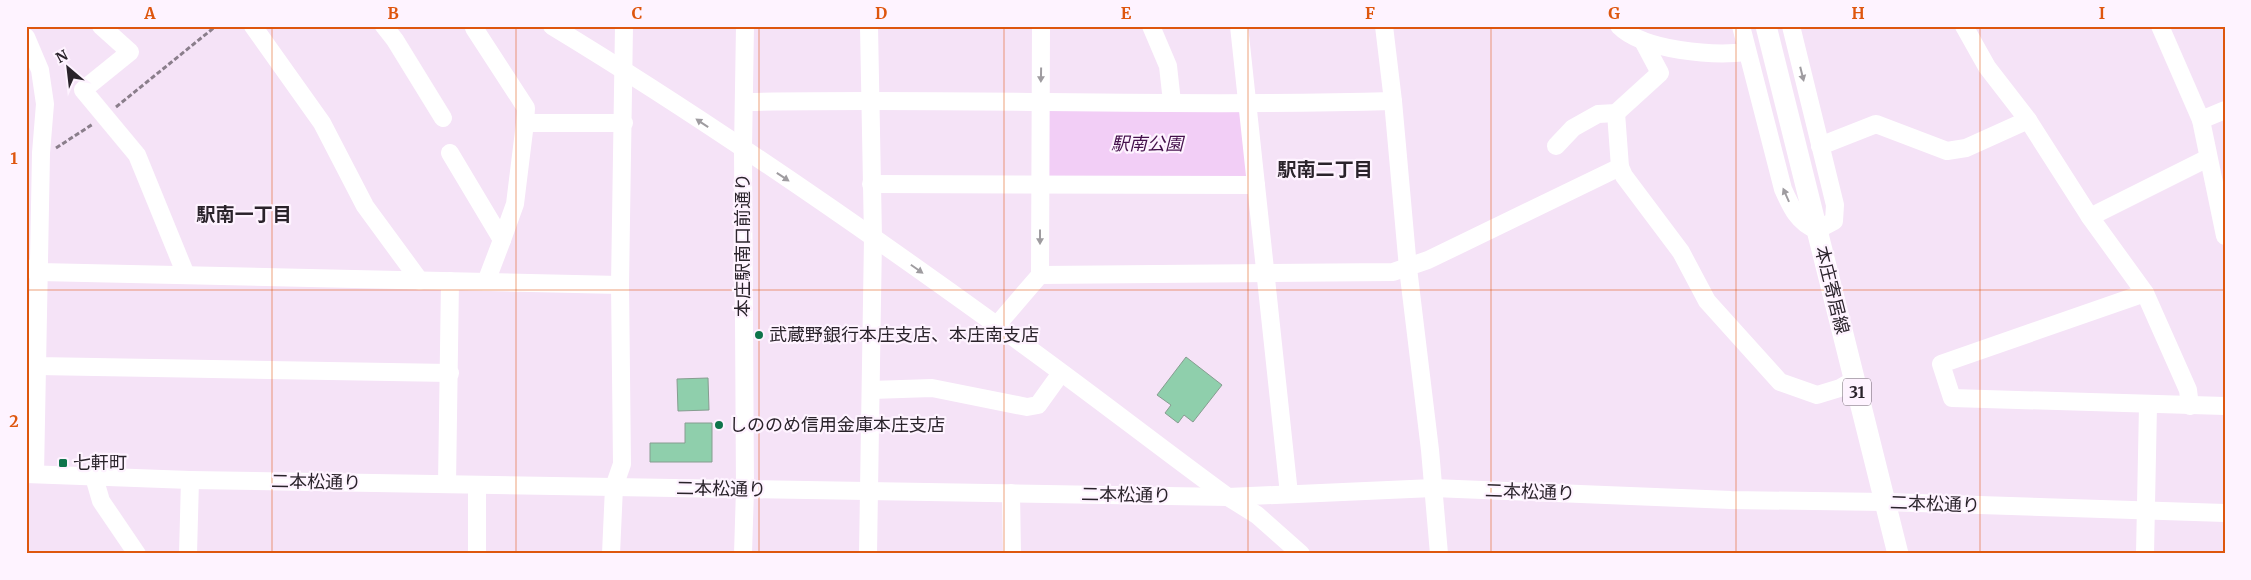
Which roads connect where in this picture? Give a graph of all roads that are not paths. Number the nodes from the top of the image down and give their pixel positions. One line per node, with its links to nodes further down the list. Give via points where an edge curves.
1 (101, 26): 53 (street, via 130,52 83,90 137,155)
2 (253, 26): 55 (street, via 322,123 365,206)
3 (384, 26): 31 (street)
4 (552, 26): 22 (street)
5 (624, 26): 22 (street)
6 (745, 26): 25 (street, 本庄駅南口前通り)
7 (869, 26): 23 (street)
8 (1041, 26): 28 (street, one-way to 28)
9 (1151, 26): 26 (street, via 1168,66)
10 (1239, 26): 27 (street)
11 (1384, 26): 24 (street)
12 (1619, 26): 20 (street)
13 (1741, 26): 21 (street)
14 (1766, 26): 46 (main road, 本庄寄居線 / 31)
15 (1791, 26): 37 (street, one-way to 37)
16 (1964, 26): 32 (street, via 1988,67)
17 (2160, 26): 33 (street)
18 (474, 28): 34 (street, via 526,108)
19 (26, 37): 51 (street, via 40,70 45,104)
20 (1643, 41): 21 (street, via 1691,52 1726,55); 30 (street, via 1660,73)
21 (1747, 52): 46 (street, one-way to 21, via 1803,223 1783,189)
22 (624, 70): 35 (street); 38 (street, one-way to 22)
23 (869, 101): 25 (street); 28 (street); 42 (street)
24 (1394, 101): 27 (street); 50 (street)
25 (745, 102): 38 (street, 本庄駅南口前通り)
26 (1172, 102): 27 (street); 28 (street)
27 (1246, 102): 44 (street)
28 (1040, 103): 43 (street)
29 (2225, 110): 33 (street)
30 (1616, 113): 36 (street, via 1598,114 1573,128); 41 (street)
31 (443, 118)
32 (2028, 120): 37 (street, via 1966,148 1947,152 1876,124); 45 (street)
33 (2201, 120): 40 (street)
34 (525, 123): 35 (street); 49 (street, via 515,204)
35 (624, 123): 58 (street)
36 (1556, 146)
37 (1820, 146): 46 (street, via 1836,211 1834,222)
38 (743, 150): 48 (street, one-way to 48); 76 (street, 本庄駅南口前通り)
39 (450, 153): 49 (street)
40 (2208, 158): 45 (street); 47 (street)
41 (1620, 167): 50 (street); 64 (street, via 1681,252 1707,301 1780,382 1817,395)
42 (871, 184): 43 (street); 48 (street)
43 (1041, 184): 44 (street); 54 (street, one-way to 54)
44 (1256, 185): 52 (street)
45 (2090, 217): 59 (street)
46 (1817, 230): 64 (main road, 本庄寄居線 / 31)
47 (2225, 236)
48 (873, 238): 60 (street, one-way to 60); 65 (street)
49 (502, 240): 57 (street)
50 (1408, 268): 52 (street, via 1393,272); 75 (street)
51 (32, 270): 53 (street); 61 (street)
52 (1266, 273): 54 (street); 79 (street)
53 (186, 275): 55 (street)
54 (1040, 275): 60 (street)
55 (420, 280): 56 (street)
56 (450, 281): 57 (street); 62 (street)
57 (486, 282): 58 (street)
58 (620, 285): 74 (street, via 622,464)
59 (2144, 293): 66 (street, via 1941,364 1952,398); 67 (street, via 2188,390)
60 (997, 325): 63 (street)
61 (31, 365): 62 (street); 69 (street)
62 (450, 373): 72 (street)
63 (1061, 373): 65 (street, via 1038,405 1027,408 932,388); 80 (street)
64 (1854, 380): 81 (main road, 本庄寄居線 / 31)
65 (871, 390): 77 (street)
66 (2148, 405): 67 (street); 82 (street)
67 (2190, 406): 68 (street)
68 (2225, 406)
69 (30, 474): 70 (street, 二本松通り)
70 (94, 476): 71 (street, 二本松通り); 85 (street, via 101,501)
71 (190, 480): 72 (street, 二本松通り); 86 (street)
72 (447, 484): 73 (street, 二本松通り)
73 (478, 485): 74 (street, 二本松通り); 87 (street)
74 (614, 488): 76 (street, 二本松通り); 88 (street)
75 (1433, 488): 79 (street, 二本松通り); 81 (street, 二本松通り, via 1732,500); 92 (street)
76 (745, 489): 77 (street, 二本松通り); 89 (street, 本庄駅南口前通り)
77 (870, 492): 78 (street, 二本松通り); 90 (street)
78 (1012, 494): 80 (street, 二本松通り); 91 (street)
79 (1289, 494): 80 (street, 二本松通り)
80 (1228, 497): 84 (street, via 1257,515)
81 (1886, 502): 82 (street, 二本松通り); 93 (main road, 本庄寄居線 / 31)
82 (2147, 512): 83 (street, 二本松通り); 94 (street)
83 (2225, 514)
84 (1300, 553)
85 (137, 554)
86 (188, 554)
87 (477, 554)
88 (611, 554)
89 (743, 554)
90 (868, 554)
91 (1012, 554)
92 (1439, 554)
93 (1898, 554)
94 (2145, 554)

